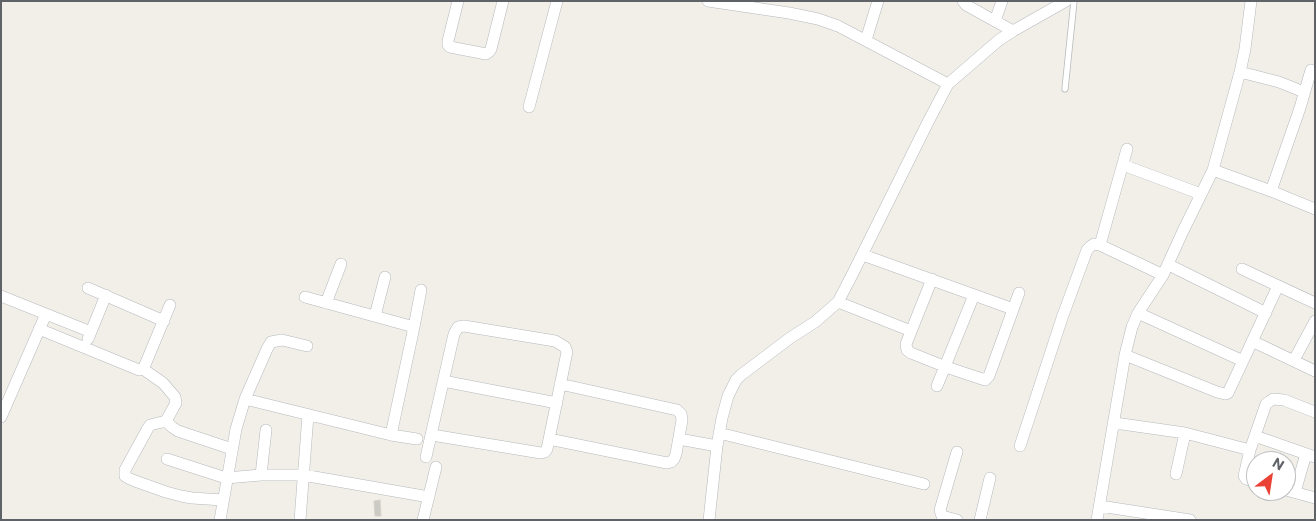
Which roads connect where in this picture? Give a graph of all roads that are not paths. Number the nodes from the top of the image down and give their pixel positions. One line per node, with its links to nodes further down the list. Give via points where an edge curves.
1 (458, 1): 2 (street, via 448,45 486,54 491,49)
2 (503, 1)
3 (557, 1): 19 (street)
4 (708, 1): 13 (street, via 799,15 838,26)
5 (878, 1): 13 (street)
6 (963, 1): 11 (street)
7 (1002, 1): 11 (street)
8 (1066, 1): 12 (street)
9 (1074, 1): 17 (lane)
10 (1251, 1): 15 (street)
11 (994, 21): 12 (street)
12 (1013, 31): 16 (street)
13 (866, 40): 16 (street)
14 (1311, 70): 18 (street)
15 (1240, 72): 18 (street); 22 (street)
16 (948, 84): 27 (street)
17 (1065, 89)
18 (1304, 92): 23 (street)
19 (529, 107)
20 (1127, 149): 21 (street)
21 (1123, 165): 24 (street); 26 (street)
22 (1213, 170): 23 (street); 24 (street)
23 (1271, 191): 25 (street)
24 (1201, 194): 30 (street)
25 (1315, 209)
26 (1100, 245): 30 (street); 86 (street, via 1094,244 1087,250)
27 (863, 255): 32 (street); 41 (street)
28 (341, 264): 43 (street)
29 (1242, 269): 33 (street)
30 (1166, 270): 46 (street); 47 (street)
31 (385, 277): 49 (street)
32 (932, 279): 37 (street); 54 (street)
33 (1278, 286): 42 (street); 47 (street)
34 (88, 288): 38 (street)
35 (421, 290): 52 (street)
36 (1019, 293): 45 (street)
37 (974, 295): 45 (street); 62 (street)
38 (106, 296): 50 (street); 55 (street)
39 (304, 297): 43 (street)
40 (2, 298): 48 (street)
41 (838, 302): 54 (street); 77 (street, via 741,375 728,396)
42 (1315, 302)
43 (326, 303): 49 (street)
44 (170, 305): 50 (street)
45 (1013, 310): 62 (street, via 988,379)
46 (1138, 313): 59 (street); 61 (street)
47 (1266, 313): 56 (street)
48 (46, 314): 53 (street); 55 (street)
49 (375, 316): 52 (street)
50 (164, 321): 63 (street)
51 (1315, 321): 60 (street)
52 (414, 327): 79 (street)
53 (39, 329): 58 (street); 68 (street)
54 (911, 331): 62 (street, via 907,350)
55 (91, 332): 58 (street)
56 (1252, 341): 60 (street); 61 (street)
57 (307, 346): 69 (street, via 282,340 271,342)
58 (84, 347): 63 (street)
59 (1126, 355): 61 (street, via 1222,394 1228,393); 75 (street)
60 (1294, 360): 64 (street)
61 (1243, 361)
62 (946, 367): 67 (street)
63 (142, 369): 74 (street, via 163,383 175,397 176,403)
64 (1315, 370)
65 (442, 381): 66 (street, via 455,331 464,326 562,345 567,352); 70 (street); 80 (street)
66 (560, 384): 70 (street); 84 (street, via 677,410 682,420)
67 (937, 386)
68 (6, 390): 73 (street)
69 (246, 399): 72 (street); 87 (street)
70 (557, 403): 83 (street)
71 (1315, 412): 81 (street, via 1273,399 1266,404)
72 (308, 415): 79 (street); 96 (street)
73 (1, 417)
74 (166, 421): 87 (street, via 178,431); 104 (street, via 150,424 125,470 125,476 181,496)
75 (1114, 423): 78 (street); 105 (street)
76 (266, 430): 95 (street)
77 (719, 433): 85 (street); 100 (street)
78 (1185, 433): 88 (street); 94 (street)
79 (391, 435): 82 (street)
80 (432, 435): 83 (street, via 541,453 547,449); 91 (street)
81 (1256, 436): 88 (street); 90 (street)
82 (417, 439)
83 (549, 439): 84 (street, via 667,463 674,459)
84 (678, 439): 85 (street)
85 (717, 446): 109 (street)
86 (1020, 446)
87 (232, 448): 97 (street)
88 (1250, 450)
89 (957, 452): 110 (street, via 940,510 942,516)
90 (1310, 455): 99 (street)
91 (426, 457)
92 (167, 459): 97 (street)
93 (436, 467): 102 (street)
94 (1176, 474)
95 (261, 475): 96 (street); 97 (street)
96 (304, 475): 102 (street); 107 (street)
97 (226, 478): 104 (street)
98 (990, 478): 111 (street)
99 (1296, 482)
100 (924, 484)
101 (1296, 492): 103 (street)
102 (429, 497): 108 (street)
103 (1315, 498)
104 (223, 500): 106 (street)
105 (1100, 506): 112 (street); 113 (street)
106 (220, 520)
107 (300, 520)
108 (423, 520)
109 (709, 520)
110 (957, 520)
111 (980, 520)
112 (1097, 520)
113 (1190, 520)

